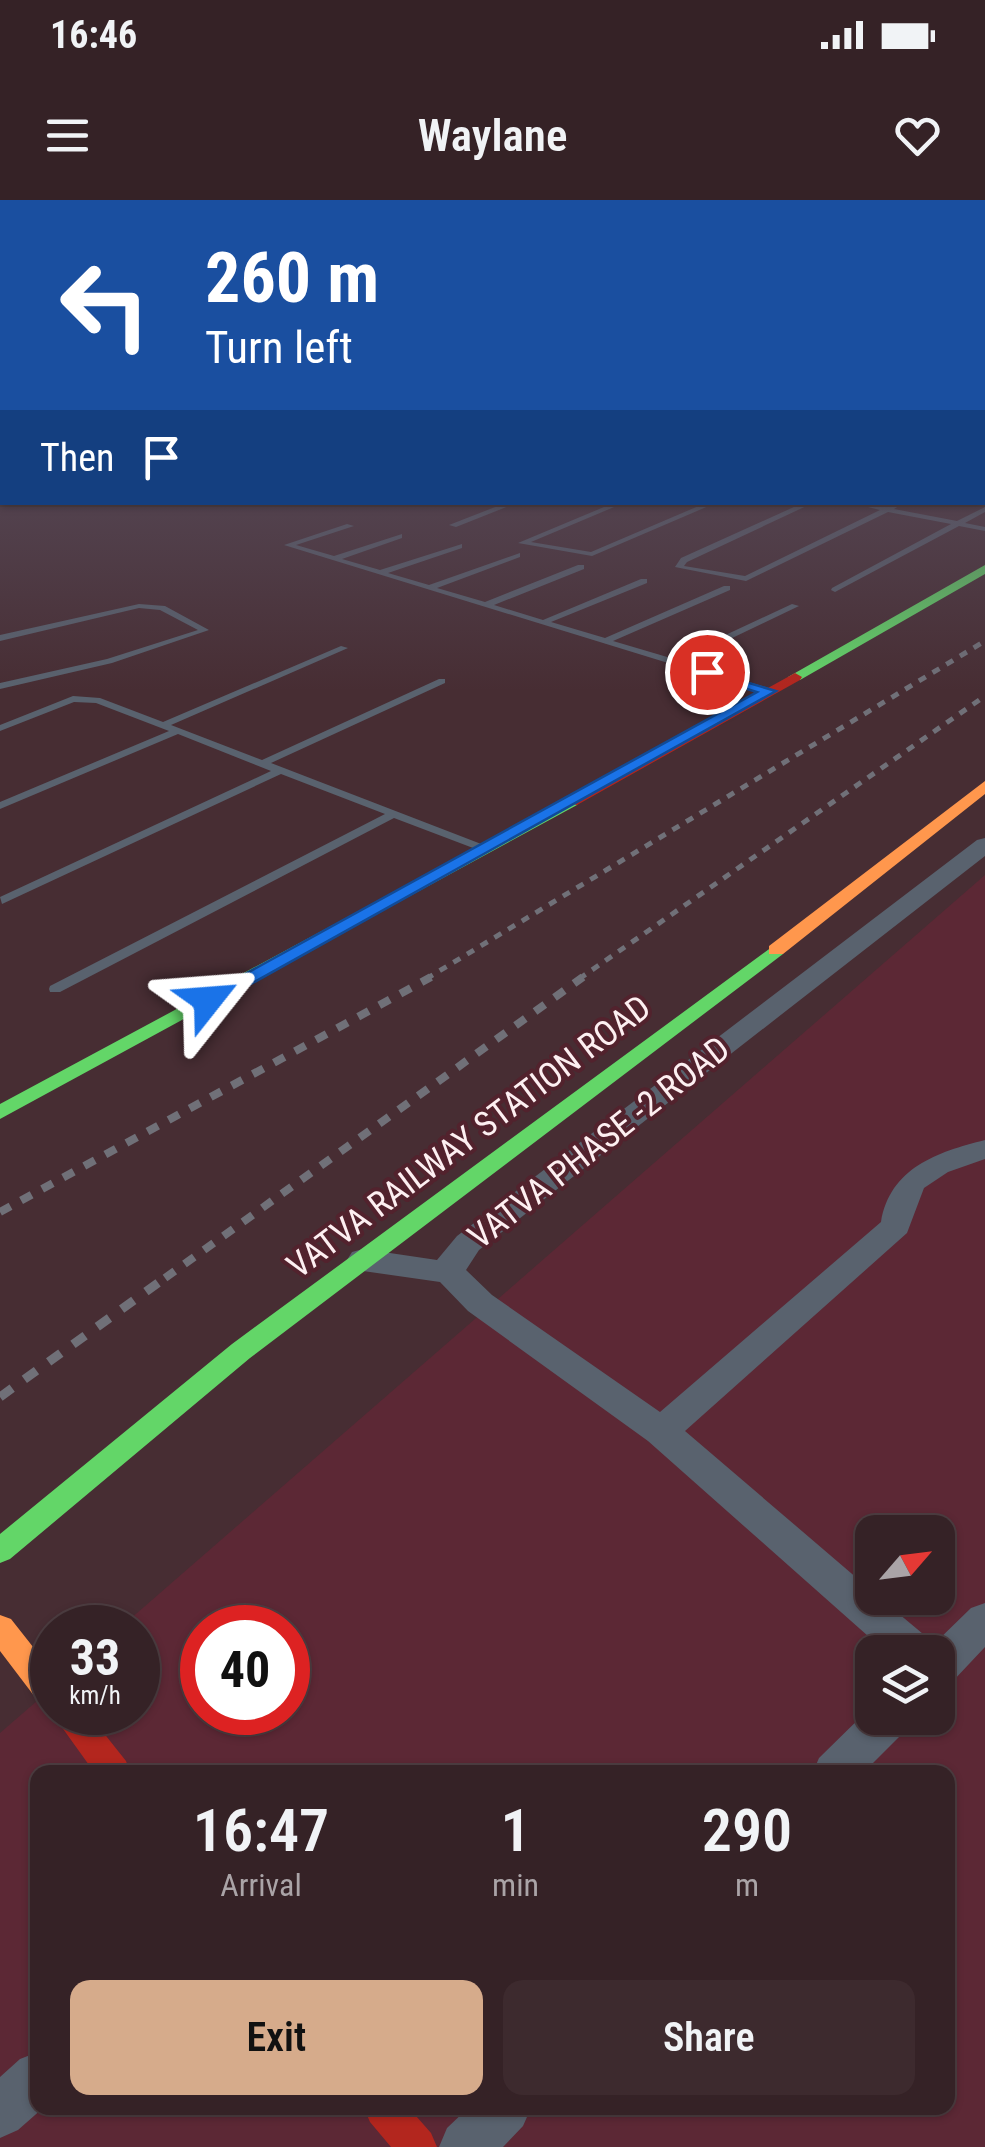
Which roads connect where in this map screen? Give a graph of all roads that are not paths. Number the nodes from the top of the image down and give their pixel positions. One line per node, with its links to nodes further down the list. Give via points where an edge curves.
1 (496, 509): 8 (lane)
2 (606, 509): 3 (lane, via 522,543 592,554)
3 (699, 509)
4 (797, 509): 7 (lane, via 676,565 746,580)
5 (882, 509): 7 (lane)
6 (984, 509): 9 (lane)
7 (887, 510): 9 (lane)
8 (453, 524)
9 (958, 524): 11 (lane); 22 (lane)
10 (350, 526): 15 (lane, via 288,545)
11 (985, 529)
12 (399, 536): 15 (lane)
13 (459, 546): 18 (lane)
14 (517, 555): 20 (lane)
15 (334, 559): 18 (lane)
16 (581, 567): 23 (lane)
17 (985, 570): 32 (street)
18 (380, 573): 20 (lane)
19 (644, 581): 25 (lane)
20 (430, 588): 23 (lane)
21 (727, 588): 27 (lane)
22 (835, 590)
23 (486, 605): 25 (lane)
24 (794, 606): 29 (lane)
25 (544, 622): 27 (lane)
26 (0, 638): 31 (lane, via 139,606 162,608 206,630)
27 (606, 641): 29 (lane)
28 (344, 648): 33 (lane)
29 (675, 662): 32 (lane)
30 (442, 681): 36 (lane)
31 (0, 686)
32 (769, 691): 42 (street)
33 (166, 724): 34 (lane, via 86,698); 35 (lane)
34 (0, 728)
35 (180, 730): 36 (lane); 39 (lane)
36 (264, 763): 37 (lane)
37 (281, 770): 40 (lane); 43 (lane)
38 (985, 786): 47 (street, VATVA RAILWAY STATION ROAD)
39 (0, 806)
40 (394, 814): 42 (lane); 44 (lane)
41 (985, 844): 48 (street, VATVA PHASE -2 ROAD, via 468,1242)
42 (485, 850): 45 (street)
43 (2, 900)
44 (56, 989)
45 (0, 1113)
46 (985, 1148): 49 (street, via 921,1173 897,1205 896,1226)
47 (364, 1260): 48 (street); 50 (street, VATVA RAILWAY STATION ROAD)
48 (450, 1273): 49 (street, VATVA PHASE -2 ROAD, via 480,1304)
49 (661, 1430): 52 (street, VATVA PHASE -2 ROAD)
50 (0, 1551)
51 (985, 1620): 54 (street)
52 (895, 1635)
53 (4, 1641): 55 (street)
54 (955, 1651)
55 (30, 1670)
56 (85, 1735): 58 (street)
57 (872, 1735): 59 (street)
58 (109, 1765)
59 (842, 1765)
60 (30, 2084): 61 (street)
61 (0, 2112)
62 (390, 2115): 64 (street)
63 (498, 2115): 65 (street)
64 (417, 2147)
65 (466, 2147)

